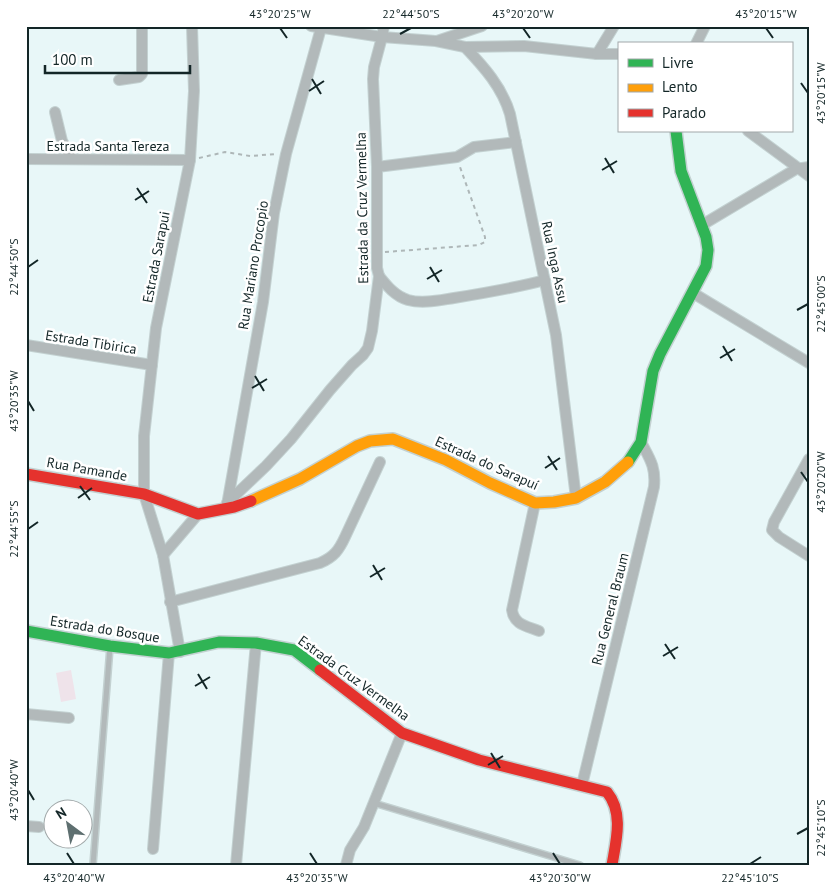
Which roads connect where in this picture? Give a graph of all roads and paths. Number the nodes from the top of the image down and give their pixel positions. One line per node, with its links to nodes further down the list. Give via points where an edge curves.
1 (142, 26): 14 (street, via 142,74)
2 (192, 26): 23 (street, Estrada Sarapui, via 194,92)
3 (384, 26): 8 (street)
4 (482, 26): 9 (street)
5 (614, 26): 12 (street)
6 (705, 26): 10 (street)
7 (316, 27): 8 (street); 19 (street, Rua Mariano Procopio)
8 (382, 37): 9 (street); 24 (street, Estrada da Cruz Vermelha, via 374,67)
9 (436, 42): 11 (street)
10 (697, 42)
11 (465, 47): 12 (street, via 524,46); 18 (street, Rua Inga Assu, via 484,66 506,102)
12 (597, 54): 13 (street)
13 (618, 54)
14 (119, 80)
15 (55, 112): 22 (street, via 62,140)
16 (676, 132): 28 (street, Estrada do Sarapuí, via 681,171)
17 (749, 132): 26 (street)
18 (516, 142): 20 (street, via 474,147); 31 (street, Rua Inga Assu)
19 (286, 154): 23 (path, via 250,156 225,152); 43 (street, Rua Mariano Procopio)
20 (457, 158): 24 (street); 29 (path, via 485,242)
21 (26, 159): 22 (street, Estrada Santa Tereza)
22 (72, 159): 23 (street, Estrada Santa Tereza)
23 (190, 160): 35 (street, Estrada Sarapui, via 156,328)
24 (377, 167): 29 (street, Estrada da Cruz Vermelha)
25 (809, 167): 26 (street)
26 (796, 168): 27 (street); 28 (street)
27 (809, 176)
28 (702, 224): 32 (street, Estrada do Sarapuí, via 708,250 706,266)
29 (376, 253): 30 (street, Estrada da Cruz Vermelha)
30 (379, 276): 31 (street, via 398,295 417,302 504,290); 43 (street, Estrada da Cruz Vermelha, via 372,331 364,355 330,390 273,459)
31 (545, 280): 41 (street, Rua Inga Assu, via 556,335)
32 (693, 292): 34 (street); 36 (street, Estrada do Sarapuí, via 654,371)
33 (26, 345): 35 (street, Estrada Tibirica)
34 (809, 363)
35 (152, 365): 40 (street, Estrada Sarapui, via 144,436)
36 (641, 442): 41 (street, Estrada do Sarapuí, via 620,470); 56 (street, Rua General Braum, via 655,474 654,487)
37 (809, 459): 46 (street, via 772,530)
38 (380, 462): 47 (street, via 345,538 329,560)
39 (26, 474): 40 (street, Rua Pamande)
40 (144, 494): 44 (street); 45 (street)
41 (576, 498): 42 (street, Estrada do Sarapuí)
42 (534, 503): 43 (street, Estrada do Sarapuí, via 408,444 388,440 357,446 264,498); 49 (street, via 512,610 519,624)
43 (226, 506): 44 (street, Estrada do Sarapuí)
44 (198, 514): 45 (street)
45 (163, 556): 47 (street)
46 (809, 556)
47 (170, 602): 52 (street)
48 (26, 631): 51 (street, Estrada do Bosque)
49 (539, 631)
50 (256, 643): 52 (street, Estrada Cruz Vermelha, via 219,642); 55 (street, Estrada Cruz Vermelha, via 294,650); 62 (street)
51 (110, 646): 52 (street, Estrada do Bosque); 61 (lane)
52 (175, 653): 60 (street)
53 (26, 714): 54 (street)
54 (69, 718)
55 (402, 732): 56 (street, Estrada Cruz Vermelha, via 479,760); 57 (street)
56 (582, 785): 65 (street, Estrada Cruz Vermelha, via 607,792 616,804)
57 (374, 803): 63 (street, via 350,850); 64 (lane)
58 (26, 826): 59 (street)
59 (39, 827)
60 (153, 849)
61 (94, 865)
62 (236, 865)
63 (346, 865)
64 (580, 865)
65 (612, 865)

